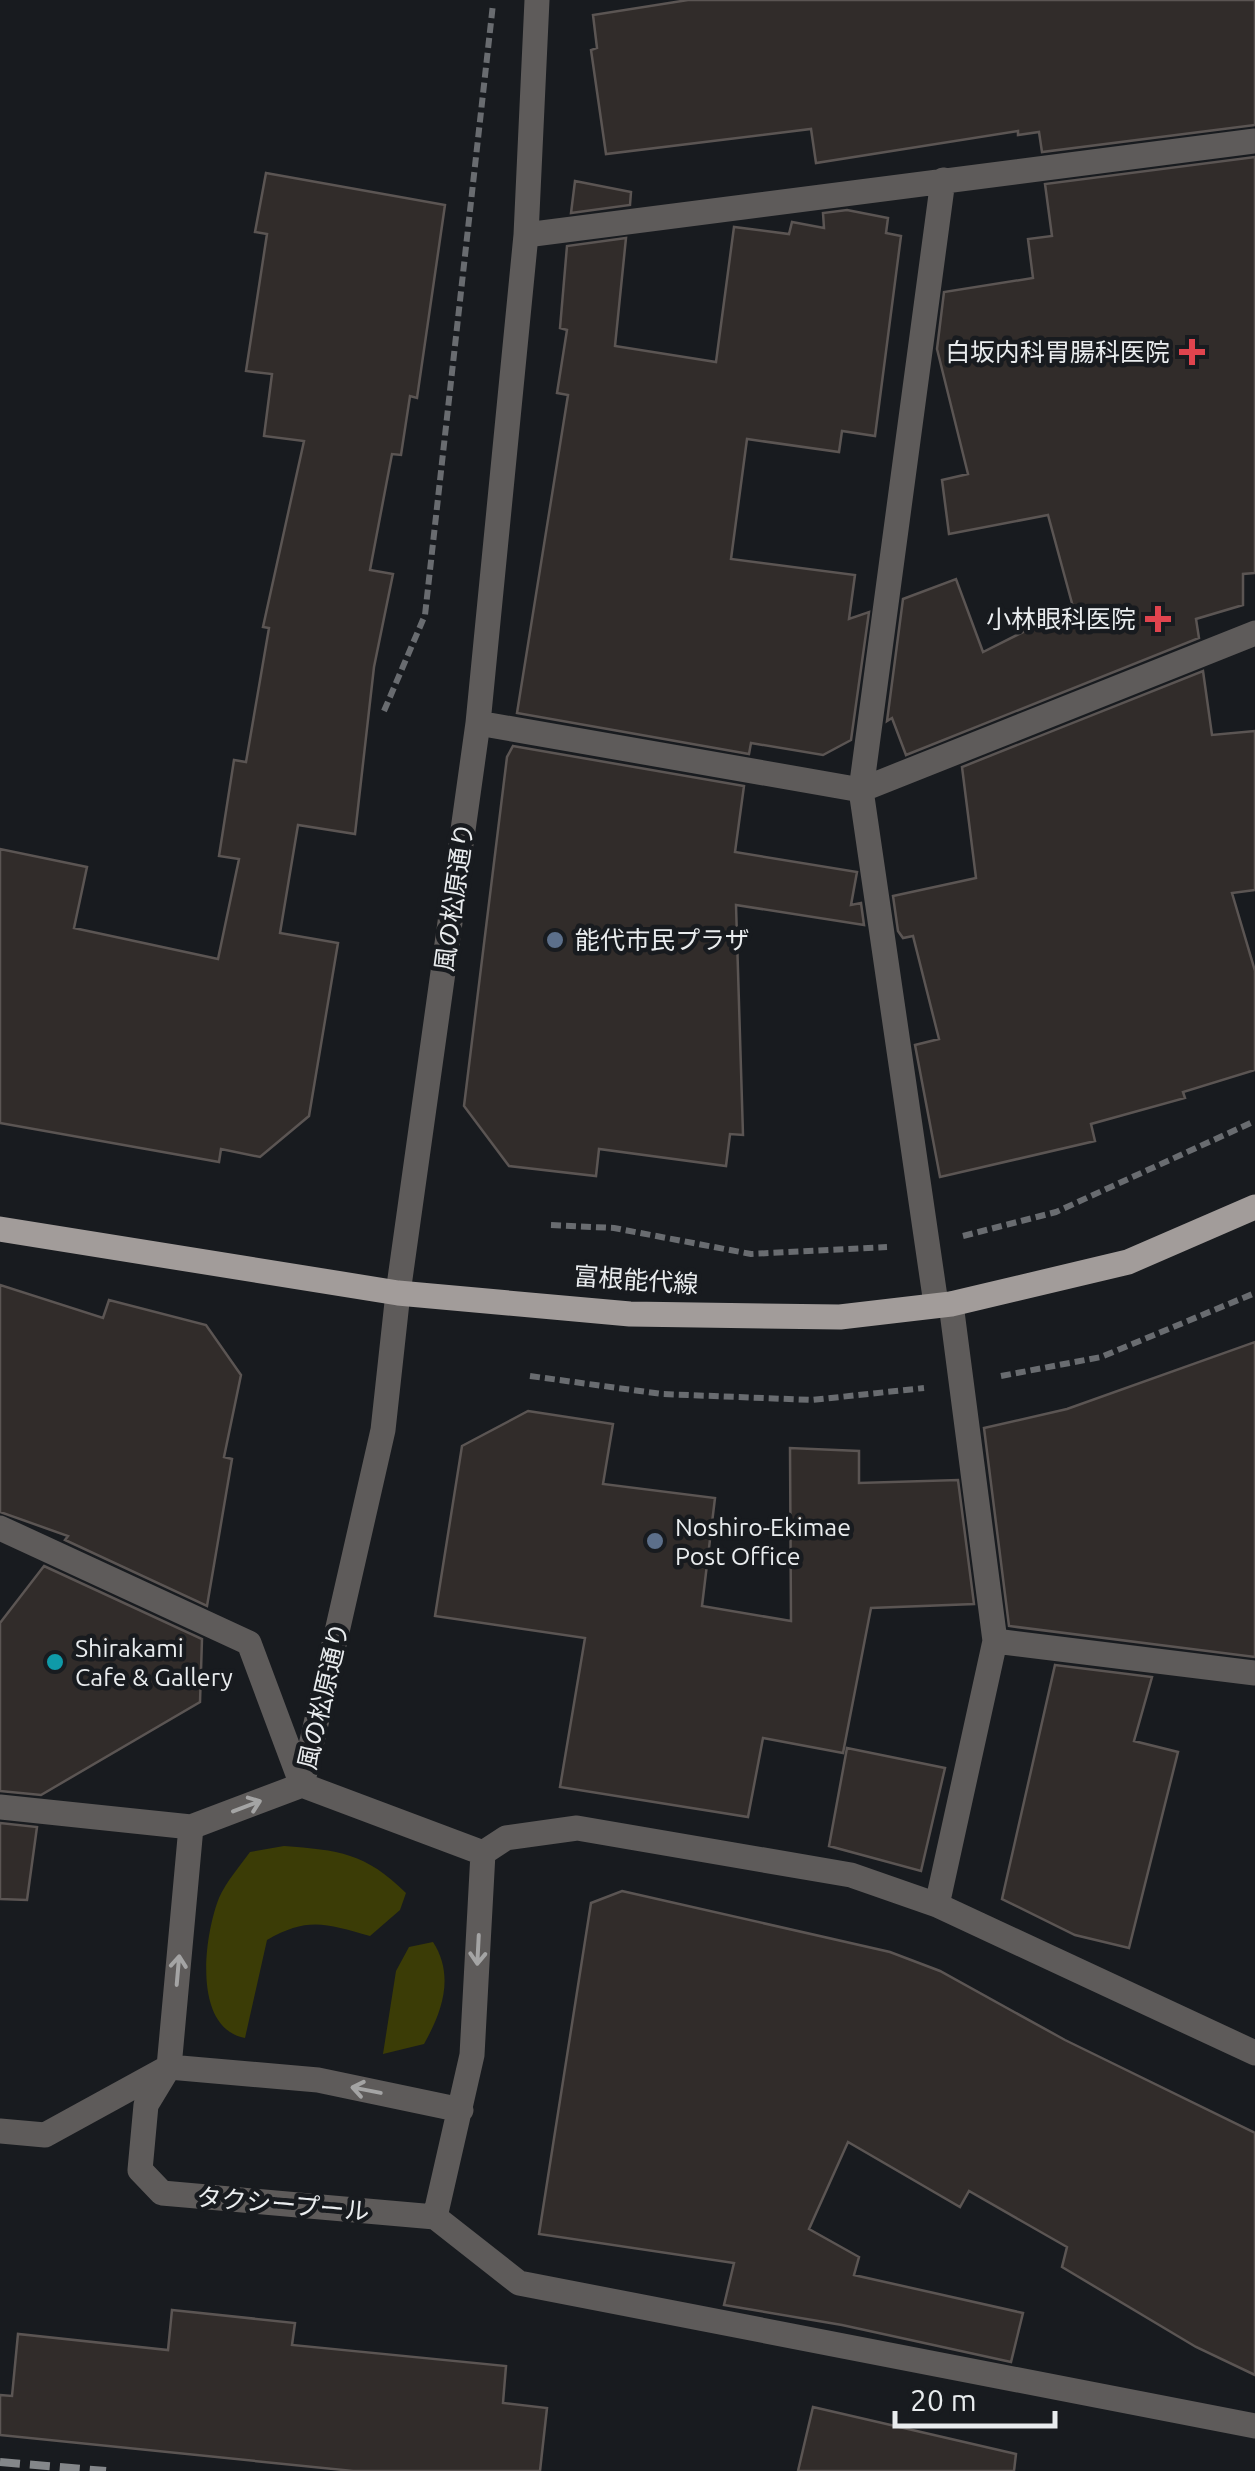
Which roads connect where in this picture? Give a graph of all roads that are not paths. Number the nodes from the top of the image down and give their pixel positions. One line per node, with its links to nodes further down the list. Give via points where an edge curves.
1 (537, 0): 4 (street, 風の松原通り)
2 (1255, 141): 3 (street)
3 (944, 180): 4 (street); 7 (street)
4 (526, 235): 6 (street, 風の松原通り)
5 (1255, 633): 7 (street)
6 (478, 723): 7 (street); 10 (street, 風の松原通り)
7 (861, 790): 11 (street)
8 (1255, 1206): 11 (main road, 富根能代線, via 1128,1262)
9 (0, 1229): 10 (main road, 富根能代線)
10 (398, 1292): 11 (main road, 富根能代線, via 648,1314 840,1317); 15 (street, 風の松原通り, via 383,1430)
11 (943, 1304): 13 (street, via 962,1384)
12 (0, 1528): 15 (street, via 249,1643)
13 (996, 1641): 14 (street); 19 (street)
14 (1255, 1673)
15 (302, 1785): 17 (street, one-way to 15); 18 (street)
16 (0, 1807): 17 (street)
17 (191, 1827): 21 (street, one-way to 17)
18 (484, 1853): 19 (street, via 506,1838 576,1828 851,1875); 22 (street, one-way to 22, via 472,2055)
19 (937, 1905): 20 (street)
20 (1255, 2054)
21 (169, 2066): 22 (street, one-way to 21, via 318,2080); 23 (street, via 45,2135); 24 (street, タクシープール, via 146,2105 140,2170 162,2193)
22 (462, 2110): 24 (street)
23 (0, 2130)
24 (435, 2218): 25 (street, via 519,2283)
25 (1255, 2426)

